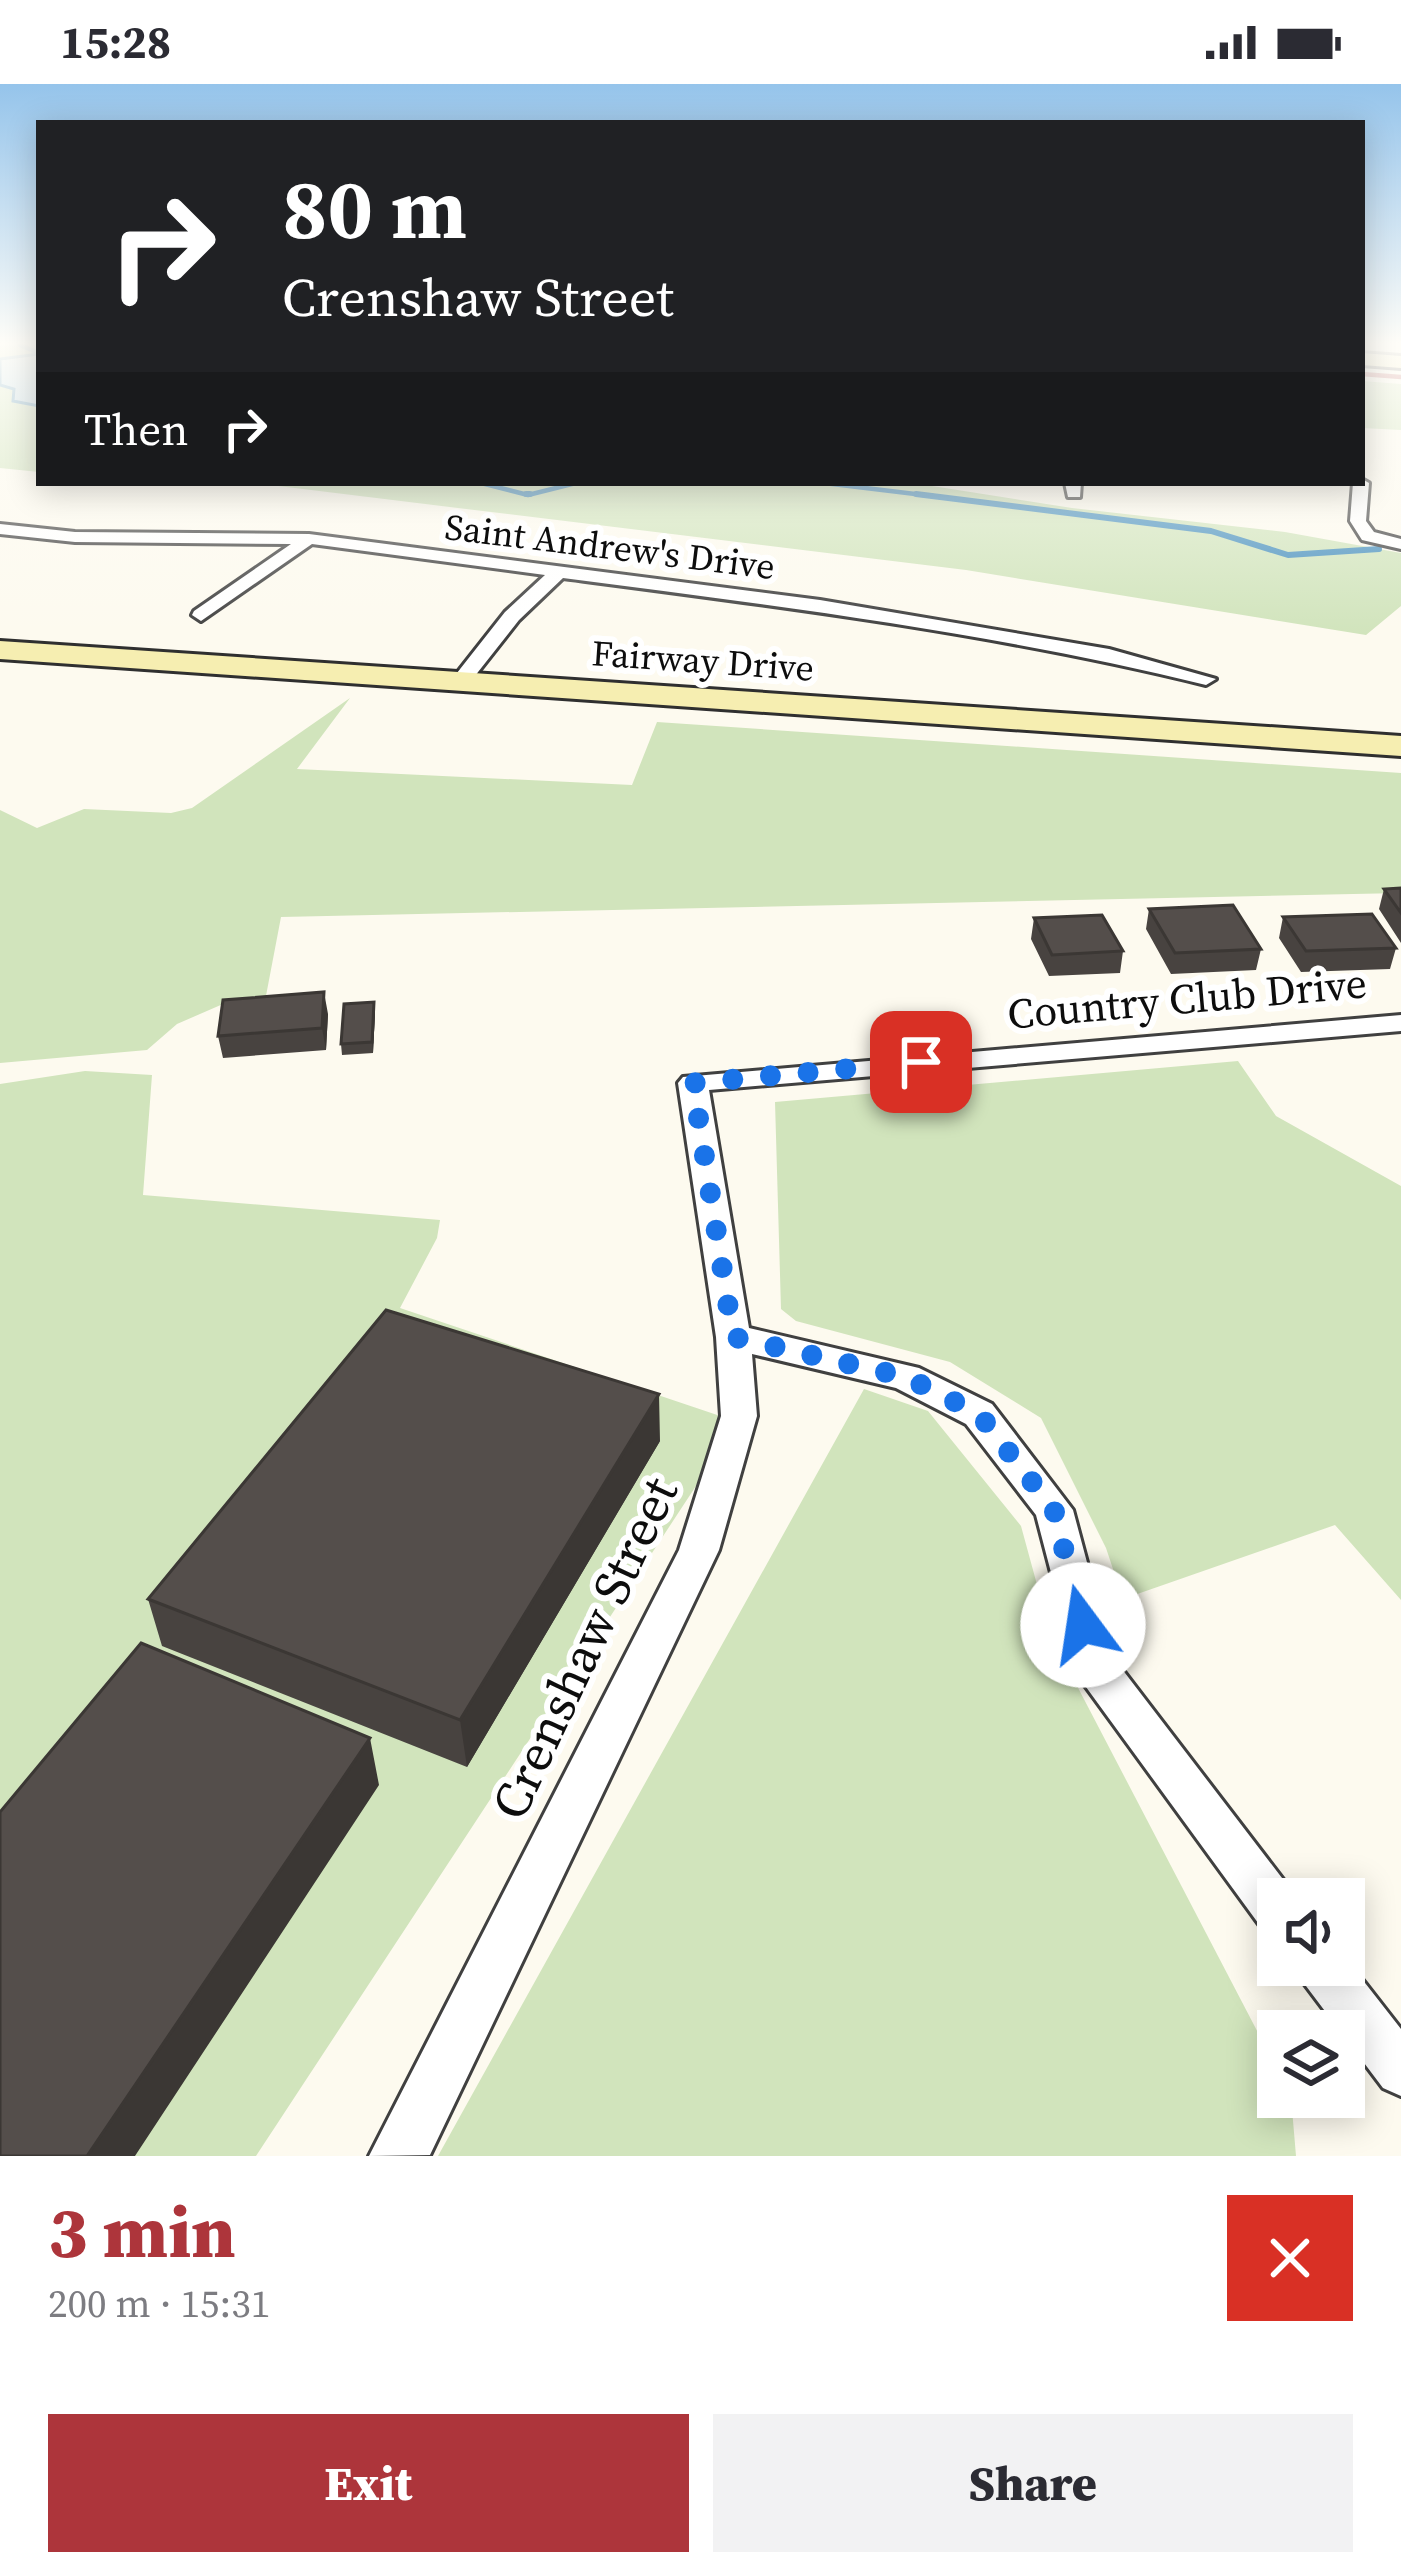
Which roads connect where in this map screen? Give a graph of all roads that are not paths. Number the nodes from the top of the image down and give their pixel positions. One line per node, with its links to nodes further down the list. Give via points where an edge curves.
1 (1361, 486): 5 (street, via 1358,521 1368,536)
2 (0, 529): 3 (street, Saint Andrew's Drive)
3 (34, 534): 4 (street, Saint Andrew's Drive); 6 (street)
4 (309, 539): 7 (street, Saint Andrew's Drive); 8 (street)
5 (1401, 544)
6 (0, 551)
7 (560, 572): 10 (street, Saint Andrew's Drive, via 988,633); 11 (street)
8 (201, 615)
9 (0, 650): 11 (main road, Fairway Drive)
10 (1206, 679)
11 (460, 682): 12 (main road, Fairway Drive)
12 (1401, 746)
13 (1401, 1023): 14 (street, Country Club Drive)
14 (693, 1083): 15 (street, Crenshaw Street)
15 (733, 1337): 16 (street, via 906,1377 979,1414 1054,1510 1093,1663); 19 (street, Crenshaw Street, via 739,1416 699,1550)
16 (1257, 1883)
17 (1335, 1986): 18 (street)
18 (1401, 2071)
19 (396, 2156)

